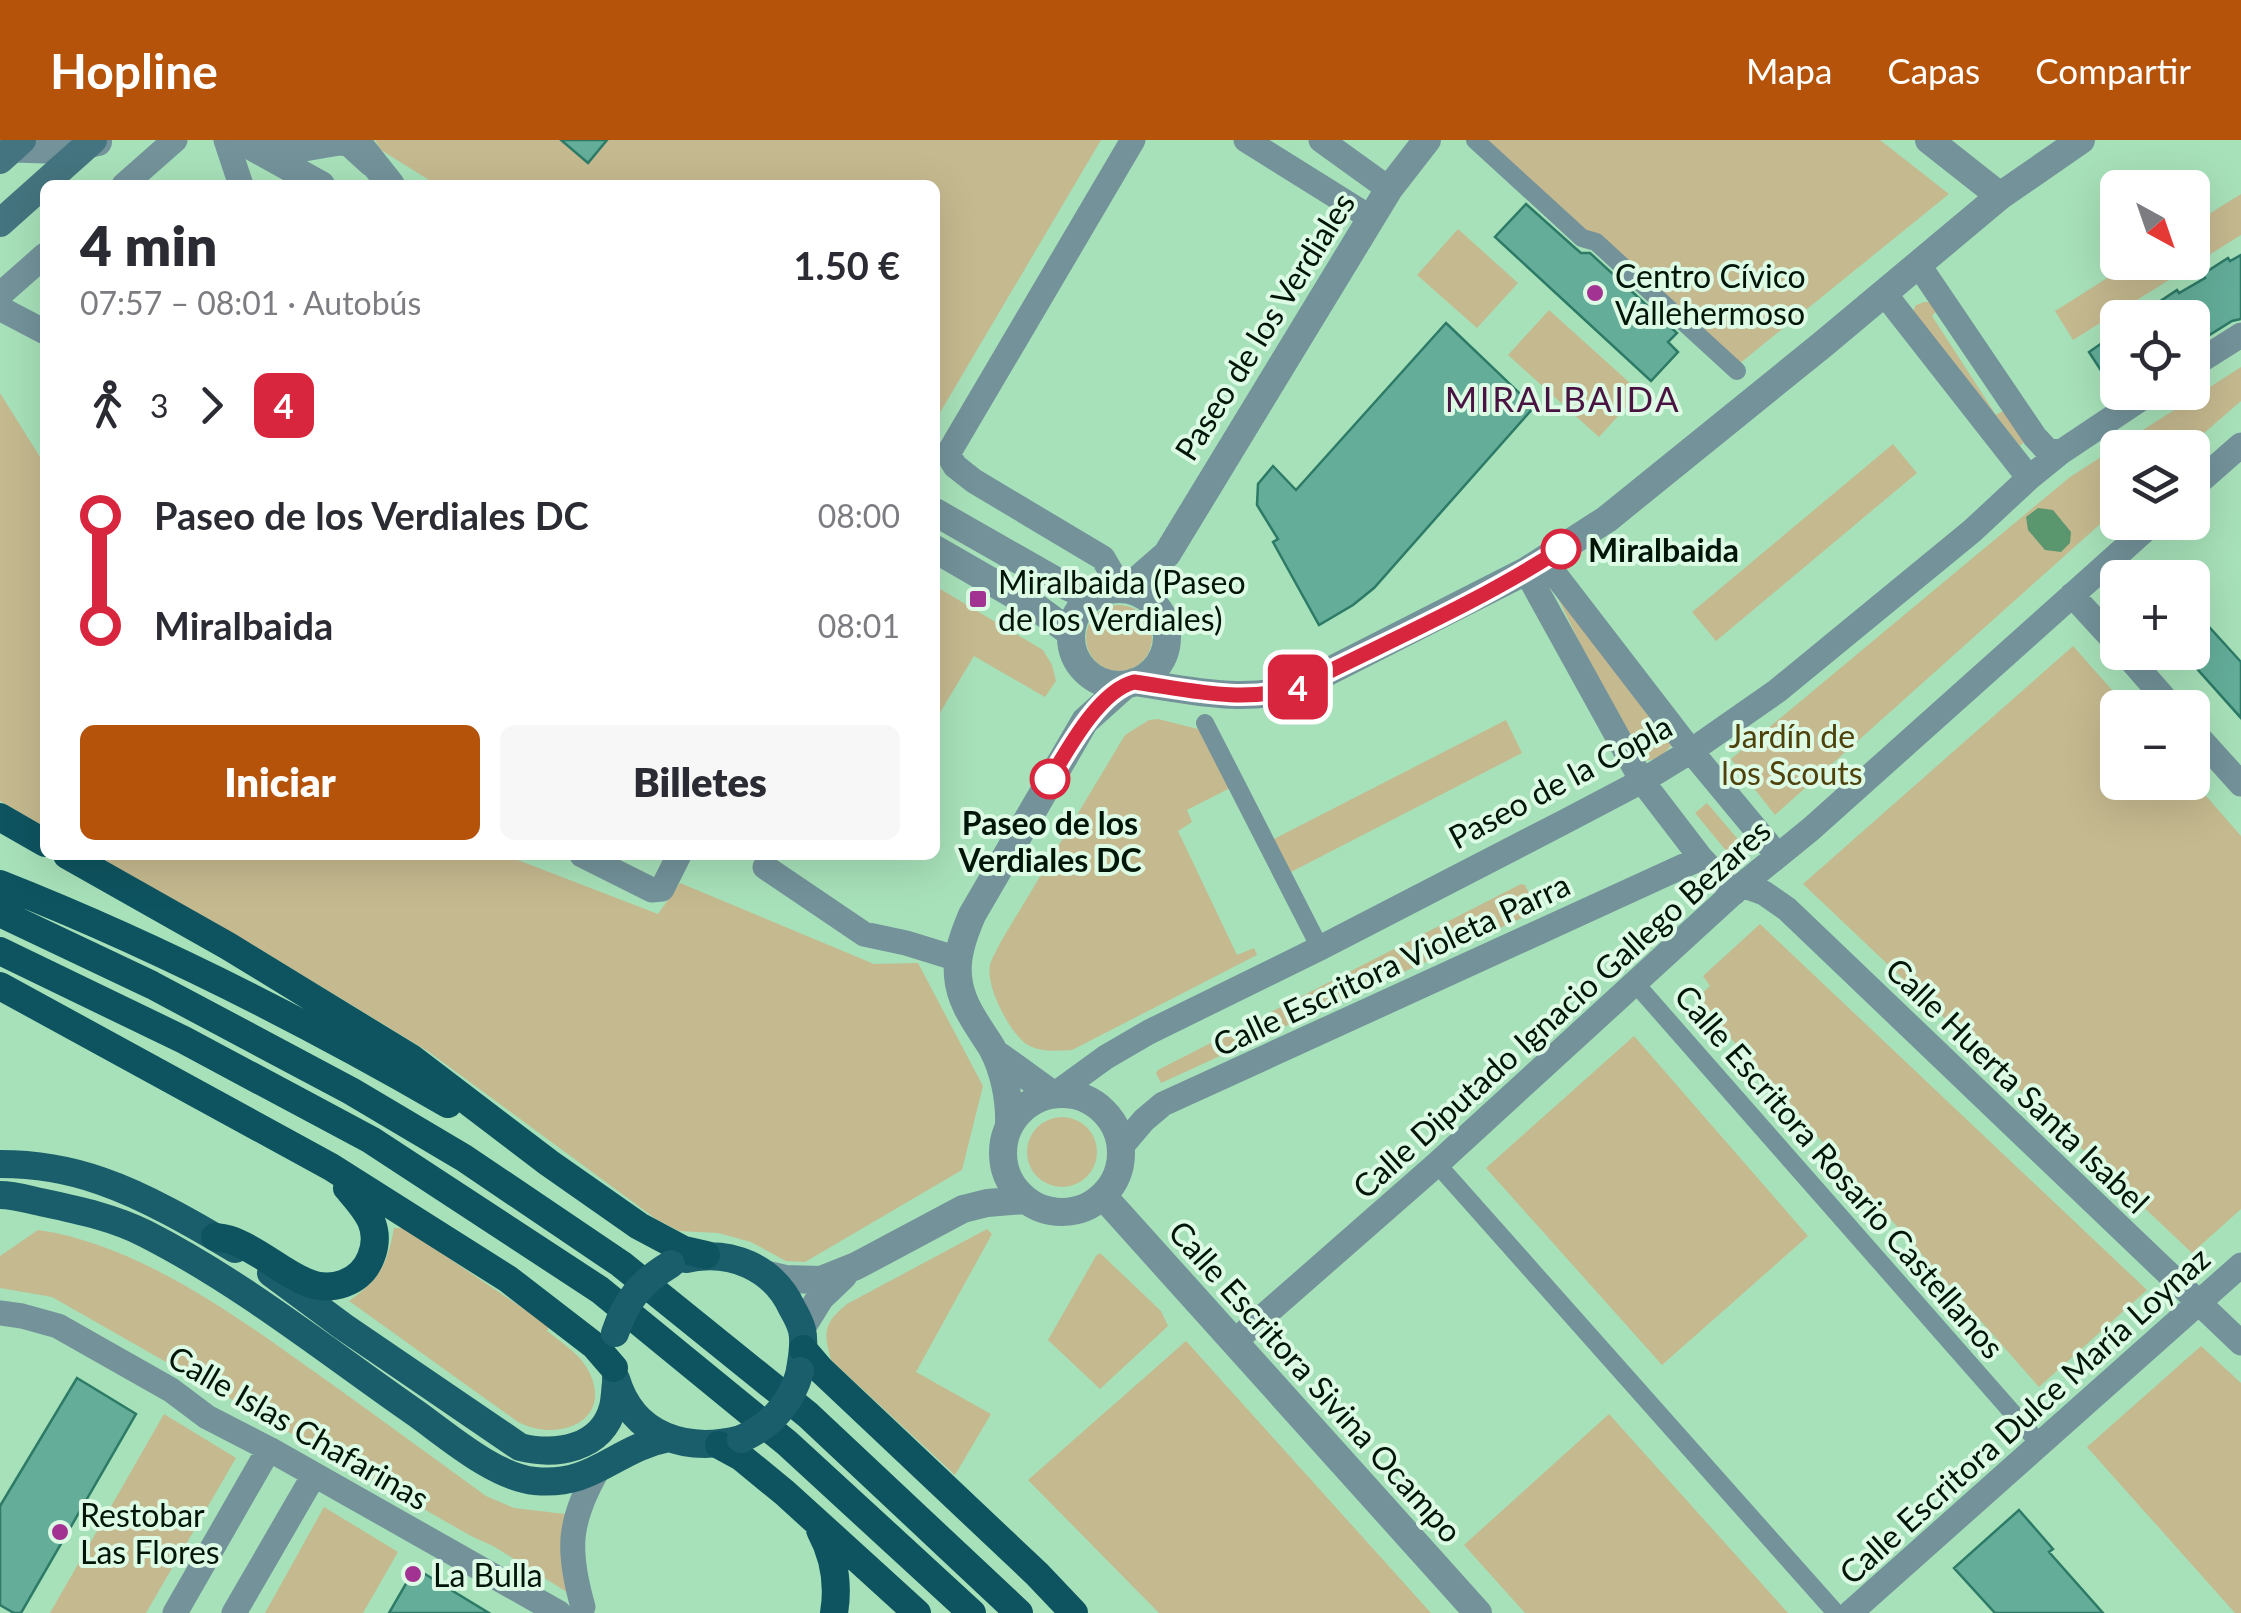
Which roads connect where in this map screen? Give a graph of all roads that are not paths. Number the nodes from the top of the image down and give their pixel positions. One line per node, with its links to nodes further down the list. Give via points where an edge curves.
1 (175, 140): 16 (street)
2 (226, 140): 17 (street)
3 (240, 140): 14 (street)
4 (1134, 140): 48 (street, via 948,454 974,482 1103,558)
5 (1246, 140): 25 (street)
6 (1321, 140): 23 (street)
7 (1427, 140): 23 (street, Paseo de los Verdiales)
8 (1475, 140): 35 (street)
9 (1929, 140): 24 (street)
10 (2080, 140): 24 (street)
11 (95, 141): 12 (street, via 59,150); 15 (main road)
12 (8, 149)
13 (353, 149): 14 (street); 20 (street, via 321,149); 21 (street)
14 (266, 154): 18 (street); 19 (street)
15 (49, 180)
16 (130, 180)
17 (239, 180)
18 (241, 180)
19 (312, 180)
20 (319, 180)
21 (386, 180)
22 (40, 188): 26 (main road)
23 (1389, 189): 25 (street, Paseo de los Verdiales)
24 (2000, 196): 28 (street)
25 (1371, 218): 46 (street, Paseo de los Verdiales)
26 (0, 222)
27 (40, 259): 30 (street)
28 (1918, 264): 29 (street); 37 (street)
29 (1884, 293): 40 (street); 47 (street, via 1607,519)
30 (0, 297)
31 (0, 306): 32 (street)
32 (40, 329)
33 (2241, 335): 34 (street)
34 (2210, 355)
35 (1738, 371)
36 (2124, 410): 39 (street, Paseo de la Copla)
37 (2034, 437): 39 (street, via 2047,450); 40 (street, via 2031,456)
38 (2241, 445): 41 (street)
39 (2062, 452): 42 (street, Paseo de la Copla)
40 (2011, 454): 42 (street)
41 (2210, 472)
42 (2030, 478): 61 (street, Paseo de la Copla, via 1777,691)
43 (940, 515): 48 (street, via 1056,582 1075,590)
44 (2134, 540): 49 (street, Calle Diputado Ignacio Gallego Bezares)
45 (940, 552): 52 (street)
46 (1167, 554): 48 (street, Paseo de los Verdiales); 51 (street, Paseo de los Verdiales)
47 (1535, 566): 57 (street, via 1298,687 1258,696); 61 (street); 62 (street, Calle Huerta Santa Isabel)
48 (1115, 591): 51 (street, via 1142,595 1155,605); 52 (street, via 1084,604)
49 (2072, 594): 50 (street); 66 (street, Calle Diputado Ignacio Gallego Bezares)
50 (2100, 626)
51 (1165, 631): 55 (street, via 1156,668); 57 (street, via 1175,659)
52 (1070, 633): 54 (street)
53 (2139, 670): 56 (street)
54 (1088, 674): 55 (street); 58 (street)
55 (1130, 684): 57 (street); 58 (street)
56 (2157, 690)
57 (1212, 694)
58 (1086, 721): 77 (street, via 972,915)
59 (1205, 723): 75 (street)
60 (2210, 750): 63 (street)
61 (1691, 751): 62 (street, Paseo de la Copla); 66 (street)
62 (1642, 781): 67 (street, Calle Huerta Santa Isabel); 75 (street, Paseo de la Copla)
63 (2241, 784)
64 (0, 817): 65 (highway)
65 (40, 840)
66 (1778, 856): 73 (street, Calle Diputado Ignacio Gallego Bezares)
67 (1702, 858): 73 (street, Calle Huerta Santa Isabel); 83 (street, Calle Escritora Violeta Parra, via 1164,1104)
68 (76, 860): 85 (highway, via 411,1058)
69 (592, 860): 70 (street, via 652,890 662,889)
70 (676, 860)
71 (766, 867): 77 (street, via 864,934)
72 (0, 884): 85 (highway, via 169,956 358,1052)
73 (1738, 889): 78 (street, Calle Diputado Ignacio Gallego Bezares); 98 (street, Calle Huerta Santa Isabel, via 1764,893 1787,909)
74 (0, 913): 118 (highway, via 351,1090 621,1264 808,1416)
75 (1320, 948): 81 (street, Paseo de la Copla, via 1149,1032)
76 (0, 952): 117 (highway, via 371,1140 600,1290 787,1442)
77 (958, 959): 80 (street, via 961,993)
78 (1635, 984): 87 (street, Calle Diputado Ignacio Gallego Bezares); 106 (street, Calle Escritora Rosario Castellanos)
79 (0, 986): 88 (highway)
80 (994, 1053): 81 (street); 82 (street)
81 (1054, 1094): 82 (street, via 1027,1105); 83 (street, via 1100,1106)
82 (1010, 1126): 84 (street)
83 (1121, 1147): 90 (street, via 1114,1182)
84 (1003, 1154): 91 (street, via 1013,1187); 92 (street)
85 (549, 1163): 94 (highway, via 665,1242)
86 (0, 1164): 93 (main road, via 101,1180)
87 (1437, 1164): 100 (street, Calle Diputado Ignacio Gallego Bezares); 121 (street)
88 (331, 1167): 93 (highway, via 371,1217 376,1236 369,1262 354,1279 332,1286 307,1283); 103 (highway, via 508,1279 595,1346)
89 (0, 1195): 108 (main road, via 78,1210 143,1232 508,1474 548,1482)
90 (1103, 1196): 91 (street, via 1056,1212); 100 (street, Calle Escritora Sivina Ocampo)
91 (1025, 1200): 92 (street)
92 (964, 1209): 96 (street)
93 (215, 1236): 103 (main road, via 520,1447 540,1452 582,1445 607,1422)
94 (706, 1255): 97 (main road, via 743,1260); 103 (main road, bridge, via 671,1264 628,1301 614,1333)
95 (2241, 1265): 98 (street, Calle Escritora Dulce María Loynaz)
96 (856, 1266): 97 (street, via 821,1280); 102 (street, via 820,1298)
97 (768, 1275): 102 (main road, via 787,1296)
98 (2198, 1303): 101 (street, Calle Huerta Santa Isabel); 106 (street, Calle Escritora Dulce María Loynaz)
99 (0, 1314): 107 (street, Calle Islas Chafarinas, via 58,1326)
100 (1234, 1342): 120 (street, Calle Escritora Sivina Ocampo)
101 (2241, 1343)
102 (802, 1349): 105 (main road, bridge, via 796,1386 776,1417); 119 (highway)
103 (615, 1375): 104 (main road, via 633,1412)
104 (668, 1438): 105 (main road, via 705,1446); 108 (main road)
105 (730, 1442): 110 (highway)
106 (2040, 1444): 122 (street, Calle Escritora Dulce María Loynaz)
107 (269, 1449): 109 (street, Calle Islas Chafarinas); 111 (street)
108 (597, 1471): 114 (street, via 583,1495 571,1548)
109 (314, 1474): 112 (street); 113 (street, Calle Islas Chafarinas)
110 (814, 1520): 115 (highway, via 834,1567); 116 (highway)
111 (175, 1613)
112 (234, 1613)
113 (559, 1613)
114 (580, 1613)
115 (834, 1613)
116 (917, 1613)
117 (972, 1613)
118 (1019, 1613)
119 (1074, 1613)
120 (1478, 1613)
121 (1836, 1613)
122 (1850, 1613)

